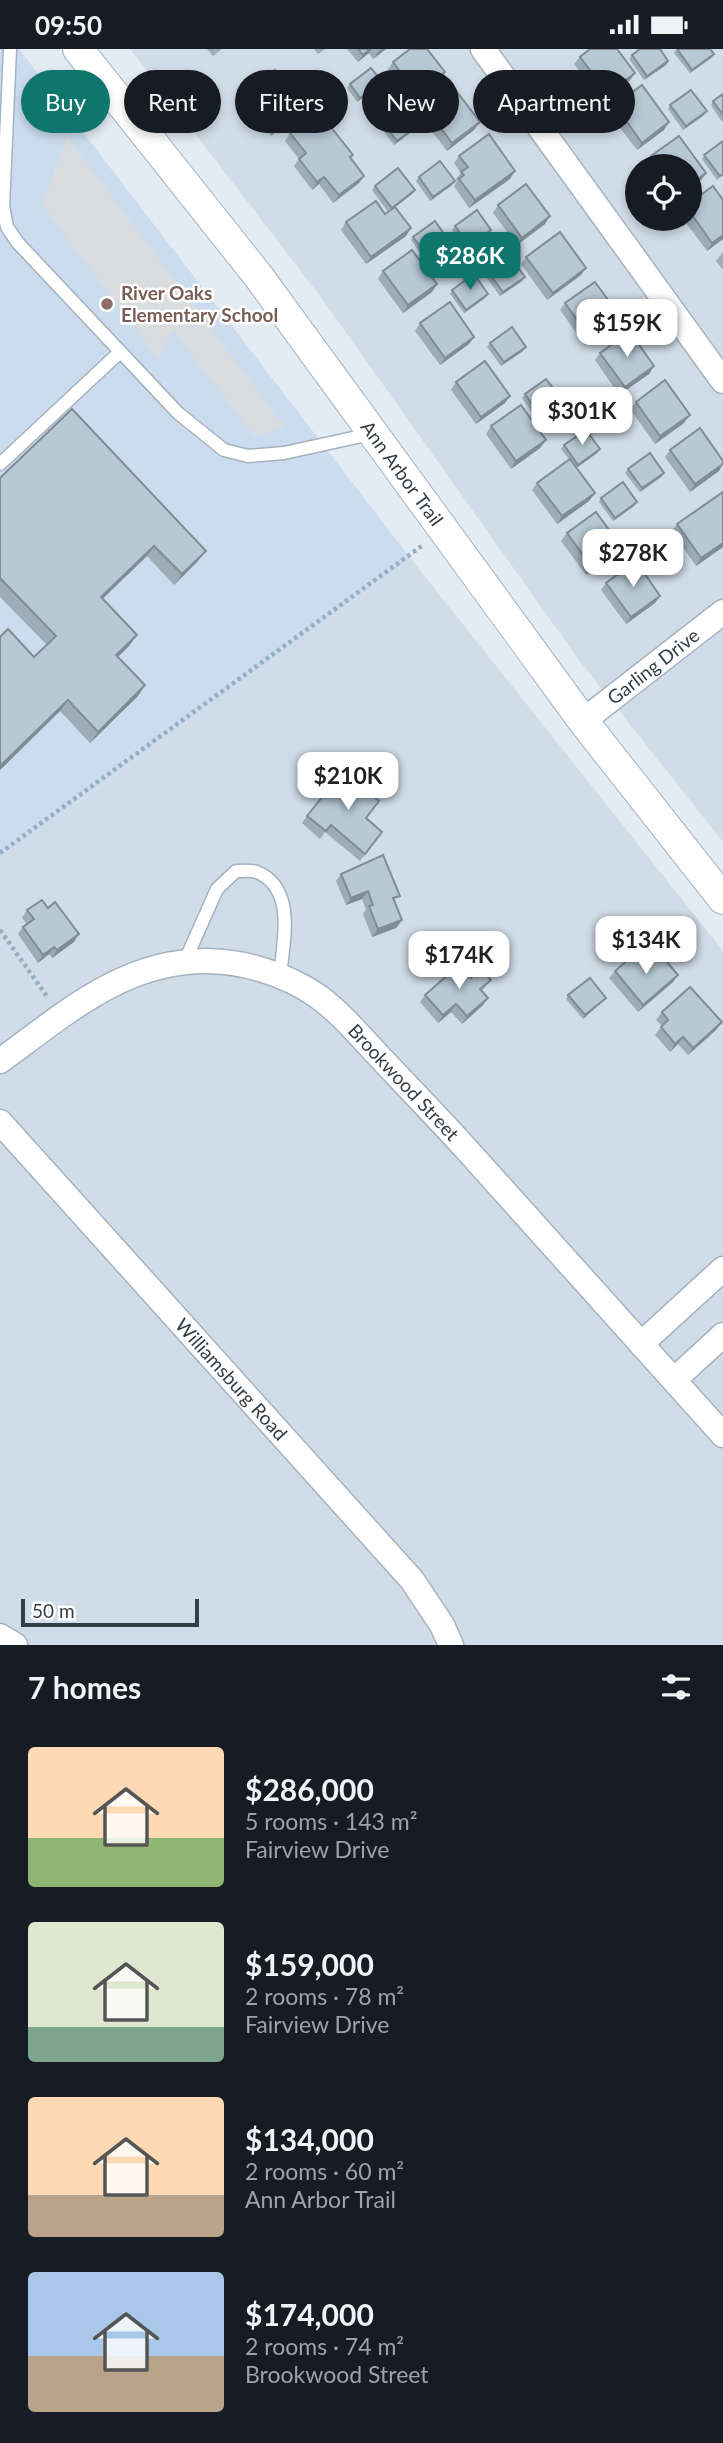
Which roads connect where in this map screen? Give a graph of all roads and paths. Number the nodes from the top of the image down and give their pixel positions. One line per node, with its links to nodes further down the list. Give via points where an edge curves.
1 (10, 49): 4 (lane, via 3,206 7,227)
2 (78, 49): 6 (street, Ann Arbor Trail, via 259,277)
3 (483, 49): 5 (street)
4 (120, 352): 6 (lane, via 178,413 224,450 248,456 284,453); 7 (lane)
5 (723, 381)
6 (373, 434): 8 (street, Ann Arbor Trail)
7 (0, 464)
8 (444, 530): 10 (street, Ann Arbor Trail); 11 (path)
9 (723, 612): 10 (street, Garling Drive)
10 (583, 721): 12 (street, Ann Arbor Trail)
11 (0, 853)
12 (723, 899)
13 (0, 930): 16 (path)
14 (184, 963): 15 (street, Brookwood Street, via 239,965); 15 (lane, via 218,889 236,871 256,871 275,885 285,908); 16 (street, Brookwood Street, via 131,974)
15 (280, 976): 21 (street, Brookwood Street, via 313,993 346,1022)
16 (61, 1017): 17 (street, Brookwood Street)
17 (0, 1061)
18 (0, 1122): 26 (street, Williamsburg Road, via 412,1580)
19 (723, 1269): 21 (street)
20 (723, 1335): 22 (street)
21 (641, 1344): 22 (street, Brookwood Street)
22 (674, 1380): 23 (street, Brookwood Street)
23 (723, 1435)
24 (0, 1636): 25 (street)
25 (15, 1645)
26 (451, 1645)

